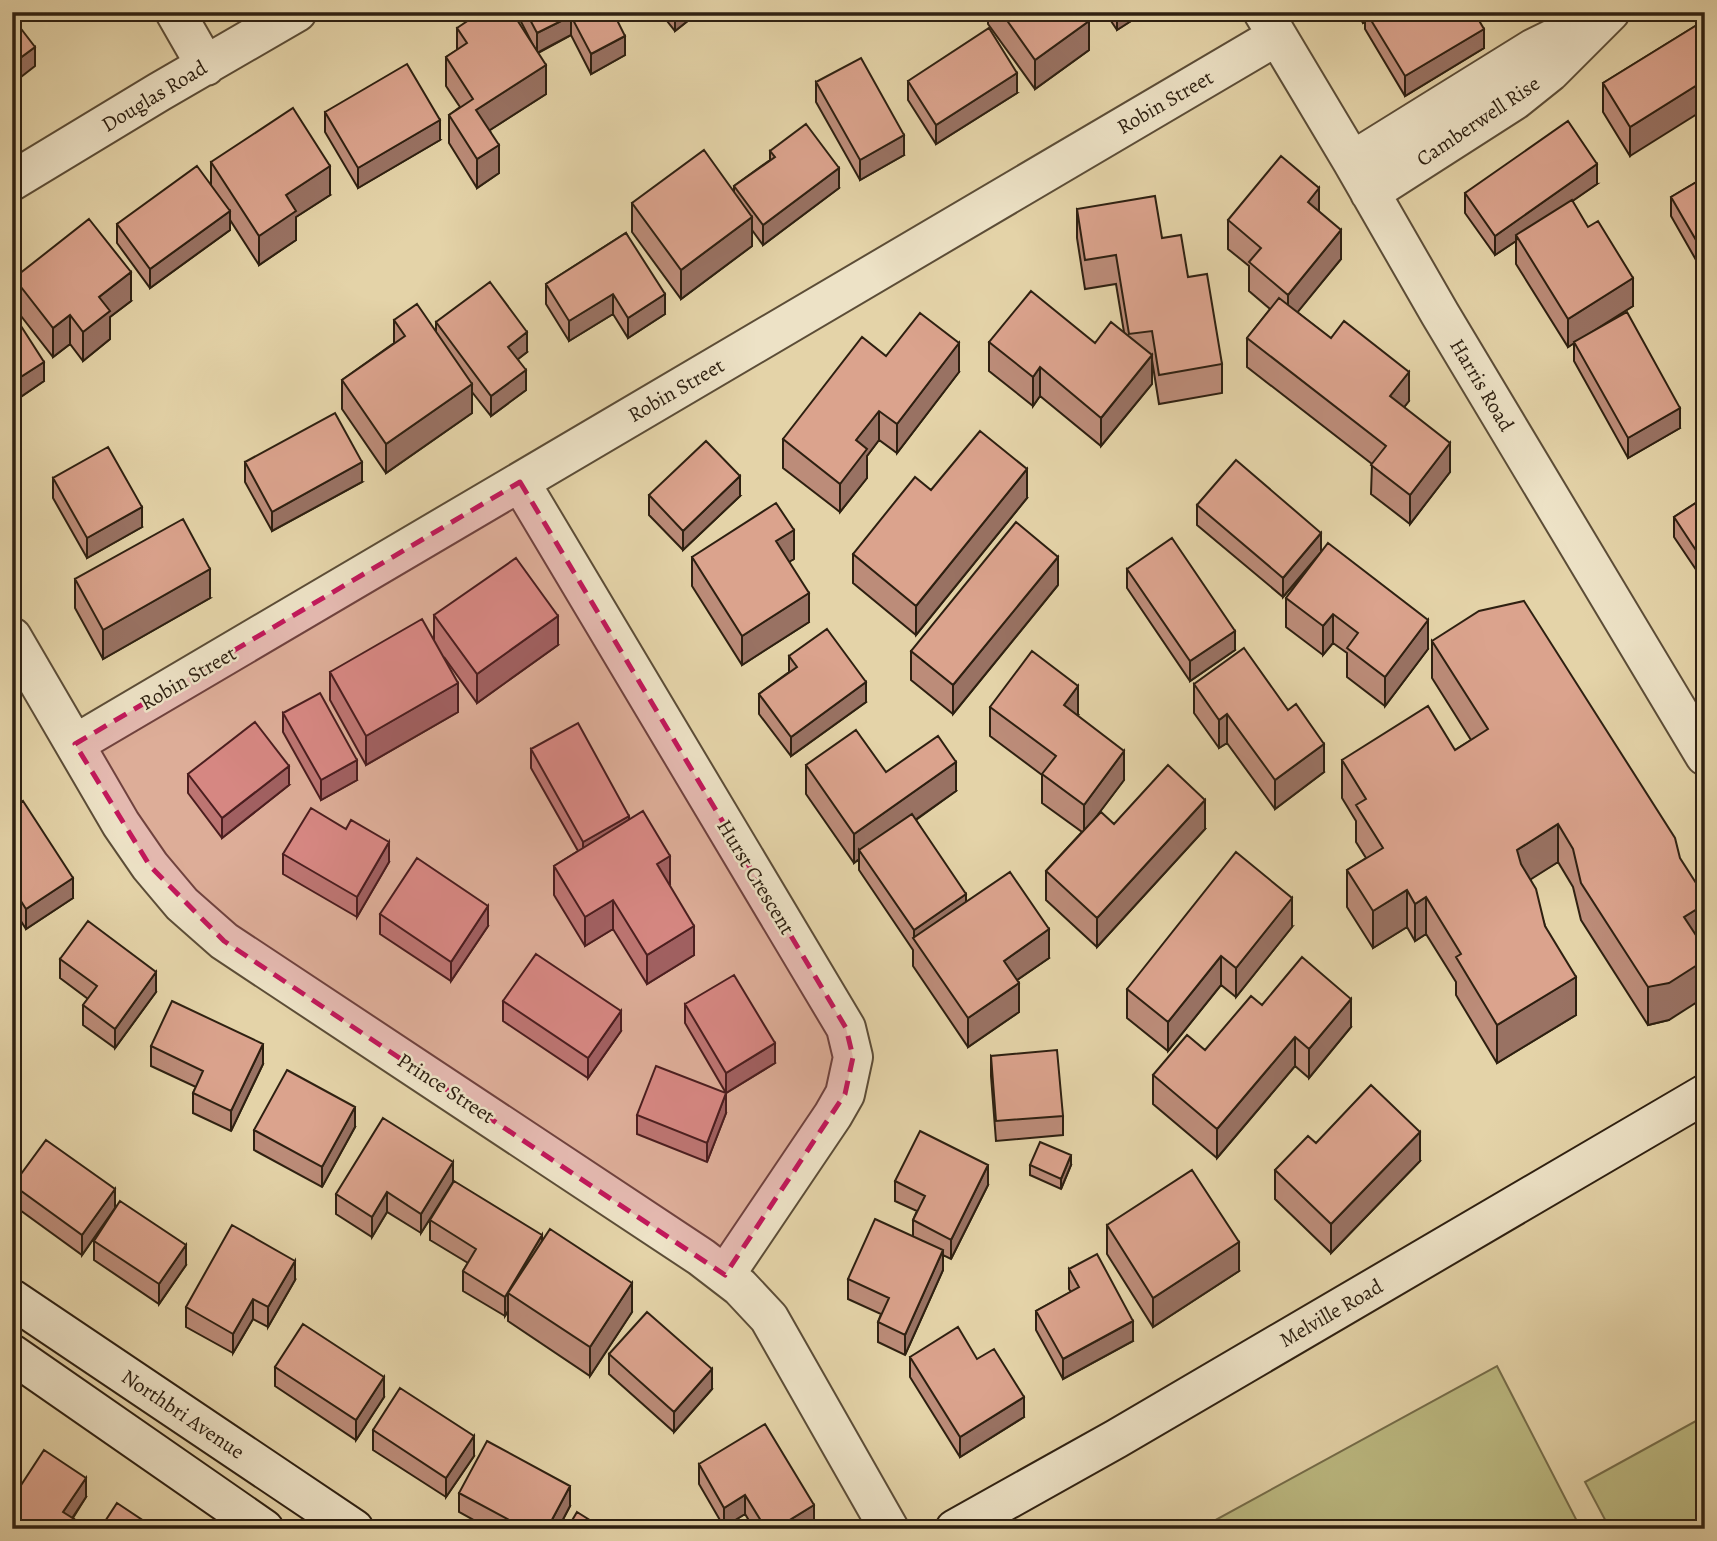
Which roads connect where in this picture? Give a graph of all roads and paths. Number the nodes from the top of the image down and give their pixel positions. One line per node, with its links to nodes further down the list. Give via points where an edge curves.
1 (174, 12): 5 (street)
2 (297, 12): 5 (street, Douglas Road)
3 (1609, 12): 6 (street, Camberwell Rise, via 1516,100)
4 (1270, 24): 6 (street, Harris Road); 8 (street, Robin Street)
5 (205, 66): 7 (street, Douglas Road)
6 (1361, 177): 11 (street, Harris Road)
7 (12, 181)
8 (520, 482): 10 (street, Robin Street); 13 (street, Hurst Crescent, via 846,1028 853,1056 845,1094)
9 (12, 637): 10 (street, Prince Street)
10 (75, 744): 13 (street, Prince Street, via 150,866 182,904 224,941)
11 (1705, 756)
12 (1705, 1094): 19 (street, Melville Road)
13 (725, 1275): 18 (street, Prince Street, via 769,1318)
14 (12, 1299): 17 (street, Northbri Avenue)
15 (12, 1354): 16 (street)
16 (264, 1529)
17 (354, 1529)
18 (889, 1529)
19 (955, 1529)

